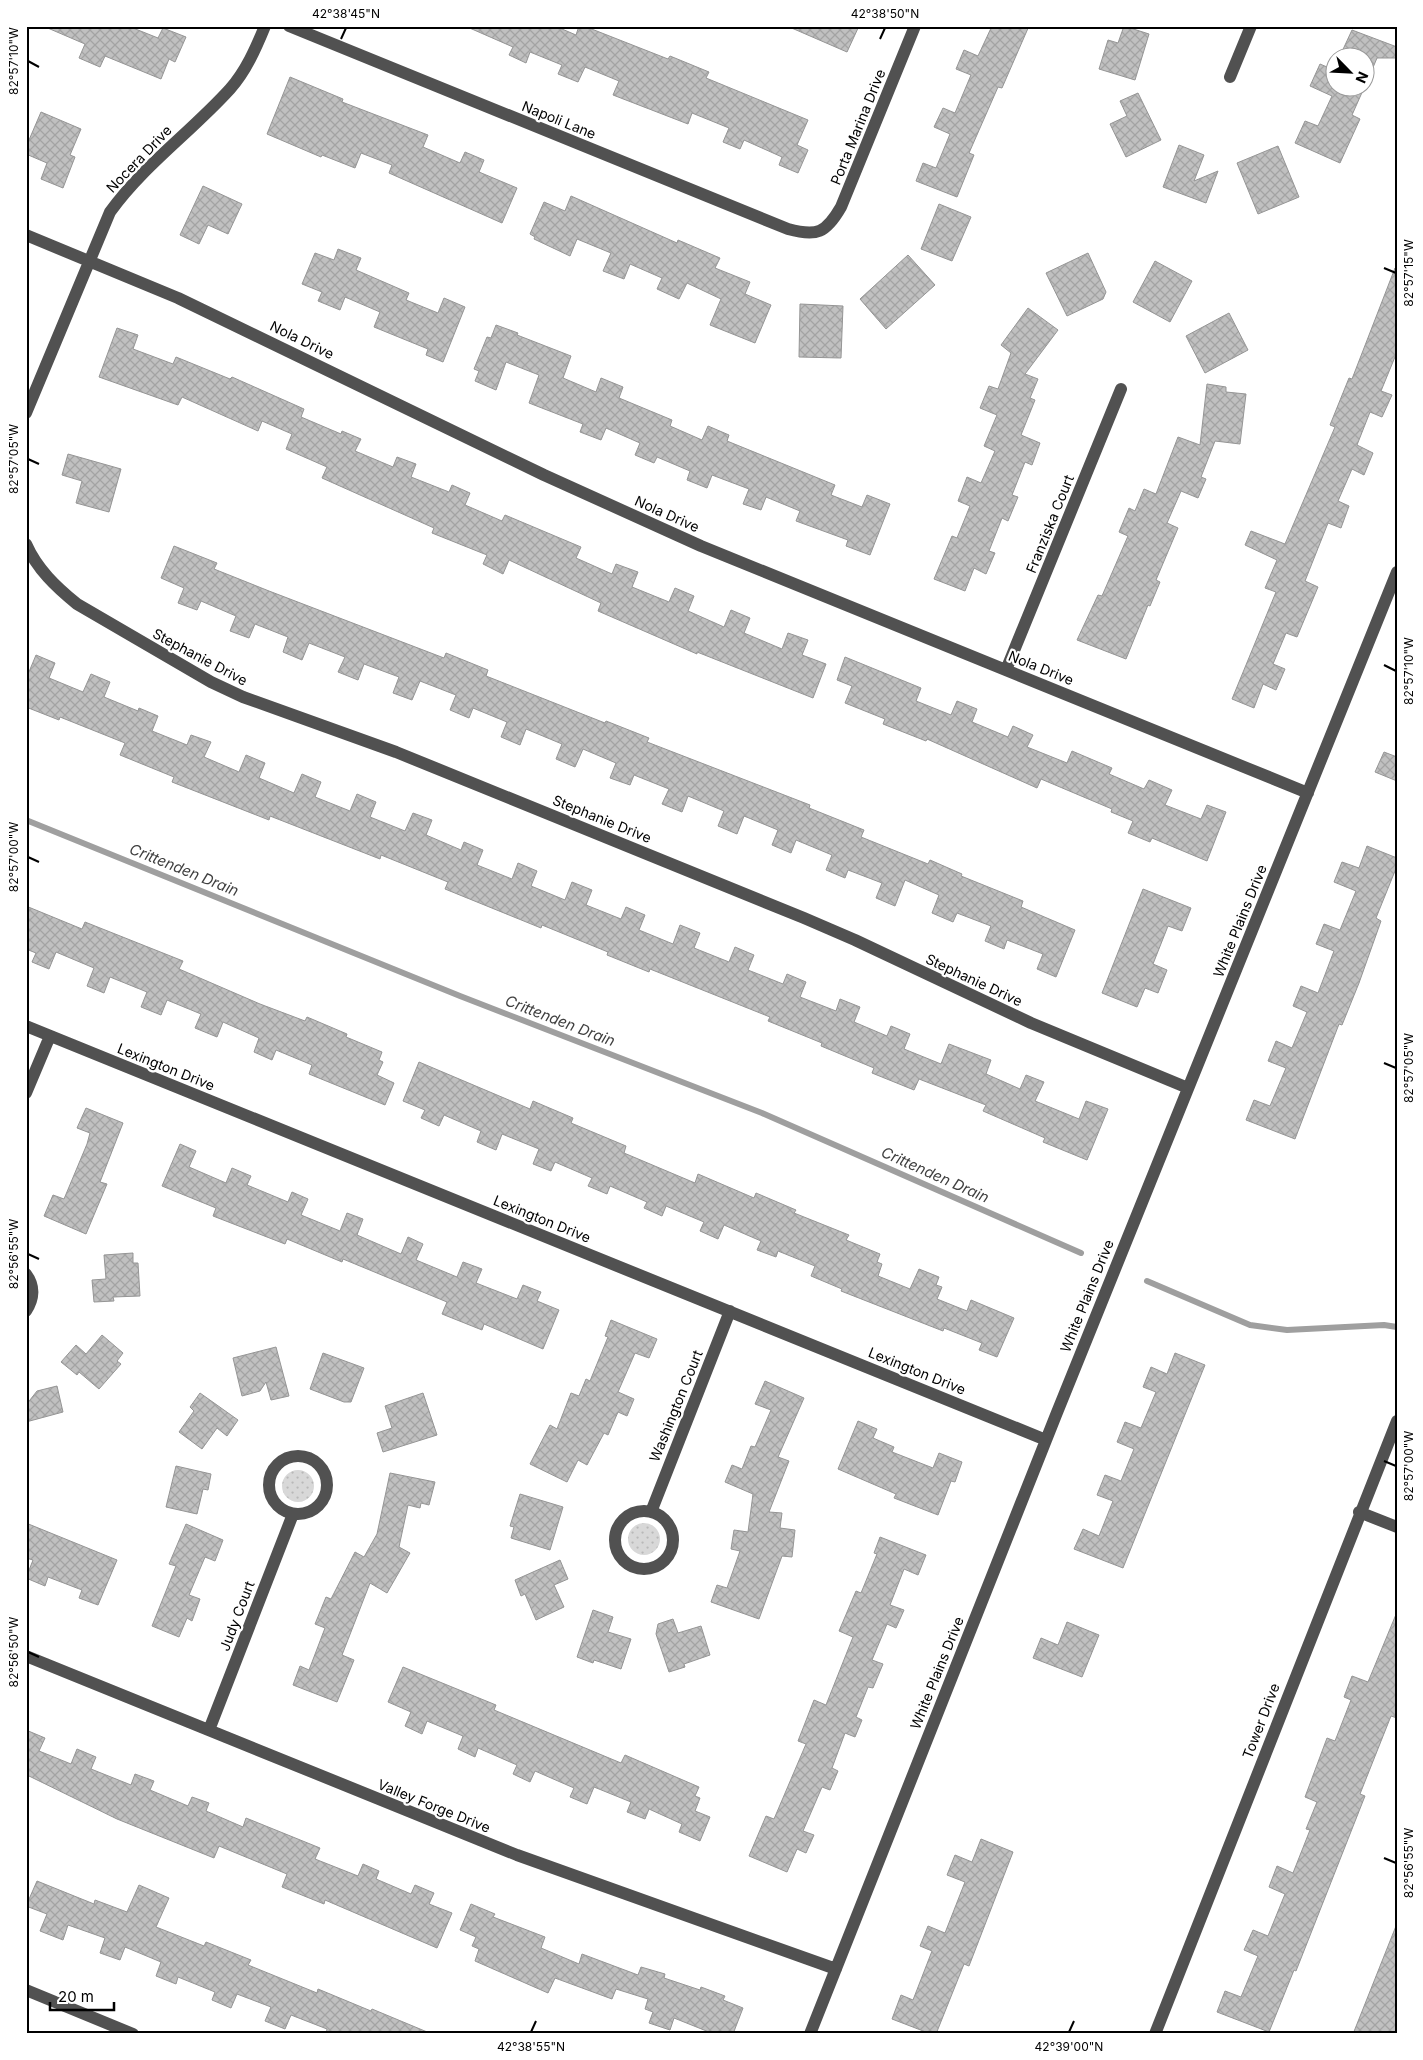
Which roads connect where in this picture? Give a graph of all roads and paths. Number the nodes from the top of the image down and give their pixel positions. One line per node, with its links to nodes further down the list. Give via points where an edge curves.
1 (265, 26): 8 (street, Nocera Drive, via 246,68 230,89 126,191 110,212)
2 (289, 26): 6 (street, Napoli Lane, via 788,229)
3 (915, 26): 6 (street, Porta Marina Drive, via 841,207 832,222)
4 (1250, 26): 5 (street)
5 (1230, 77)
6 (819, 232)
7 (26, 235): 8 (street, Nola Drive)
8 (89, 260): 10 (street, Nocera Drive); 13 (street, Nola Drive, via 243,329 633,516)
9 (1121, 389): 13 (street, Franziska Court)
10 (26, 413)
11 (27, 549): 17 (street, Stephanie Drive, via 57,588 77,604 211,682 243,697 396,752 786,910 1031,1023)
12 (1397, 572): 14 (street, White Plains Drive)
13 (1006, 670): 14 (street, Nola Drive)
14 (1308, 793): 17 (street, White Plains Drive)
15 (26, 1026): 16 (street, Lexington Drive)
16 (50, 1036): 18 (street); 21 (street, Lexington Drive)
17 (1188, 1088): 23 (street, White Plains Drive)
18 (26, 1093)
19 (26, 1274): 20 (street, via 33,1294)
20 (26, 1311)
21 (730, 1311): 23 (street, Lexington Drive); 24 (street, Washington Court)
22 (1397, 1420): 25 (street, Tower Drive)
23 (1046, 1440): 30 (street, White Plains Drive)
24 (651, 1512): 24 (street, via 642,1511 625,1518 616,1534 622,1559 638,1568 655,1567 669,1555 672,1546 673,1538 666,1521)
25 (1359, 1512): 27 (street); 34 (street, Tower Drive)
26 (293, 1514): 26 (street, via 311,1511 318,1506 326,1489 318,1464 302,1456 284,1459 269,1481 272,1499 277,1506); 29 (street, Judy Court)
27 (1397, 1527)
28 (26, 1656): 29 (street, Valley Forge Drive)
29 (209, 1730): 30 (street, Valley Forge Drive, via 517,1855)
30 (836, 1969): 33 (street, White Plains Drive)
31 (26, 1990): 32 (street)
32 (133, 2034)
33 (810, 2034)
34 (1155, 2034)

